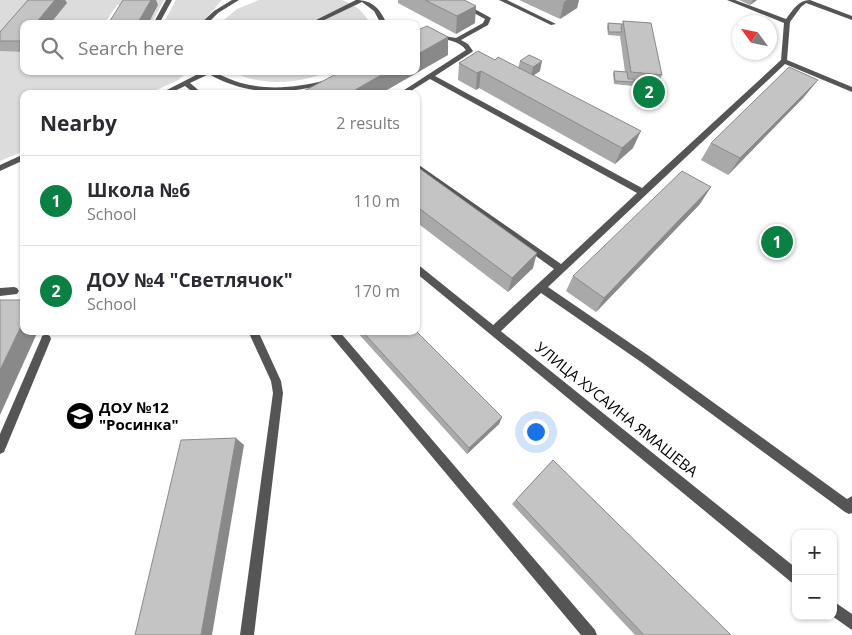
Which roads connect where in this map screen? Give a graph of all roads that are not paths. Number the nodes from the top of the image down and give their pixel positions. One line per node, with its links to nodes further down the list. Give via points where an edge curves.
1 (169, 0): 9 (street)
2 (236, 0): 10 (street)
3 (362, 0): 11 (street); 12 (street, via 377,10)
4 (453, 0): 16 (street, via 488,18 486,24)
5 (502, 0): 14 (street)
6 (730, 0): 13 (street)
7 (807, 0): 8 (street); 13 (street)
8 (852, 18)
9 (158, 20)
10 (207, 20)
11 (320, 20)
12 (382, 20)
13 (787, 22): 17 (street)
14 (553, 24)
15 (420, 37): 16 (street)
16 (455, 41): 20 (street, via 470,51)
17 (784, 61): 28 (street); 32 (street)
18 (202, 75): 22 (street)
19 (215, 75): 25 (street, via 237,86)
20 (430, 76): 27 (street); 32 (street)
21 (331, 81): 26 (street, via 306,88)
22 (186, 82): 23 (street); 24 (street)
23 (170, 90)
24 (195, 90)
25 (270, 90)
26 (270, 90)
27 (407, 90)
28 (852, 90)
29 (20, 159): 30 (street)
30 (0, 168)
31 (420, 169): 33 (street)
32 (643, 192): 33 (street)
33 (561, 269): 35 (street)
34 (420, 270): 38 (street, УЛИЦА ХУСАИНА ЯМАШЕВА)
35 (541, 288): 38 (street); 43 (street, via 645,358)
36 (14, 291): 37 (street)
37 (0, 292)
38 (495, 330): 44 (street, УЛИЦА ХУСАИНА ЯМАШЕВА)
39 (255, 335): 47 (street, via 276,381 278,393)
40 (335, 335): 48 (street)
41 (46, 339): 42 (street)
42 (0, 448)
43 (851, 506)
44 (794, 575)
45 (837, 611): 46 (street)
46 (852, 623)
47 (247, 635)
48 (590, 635)

